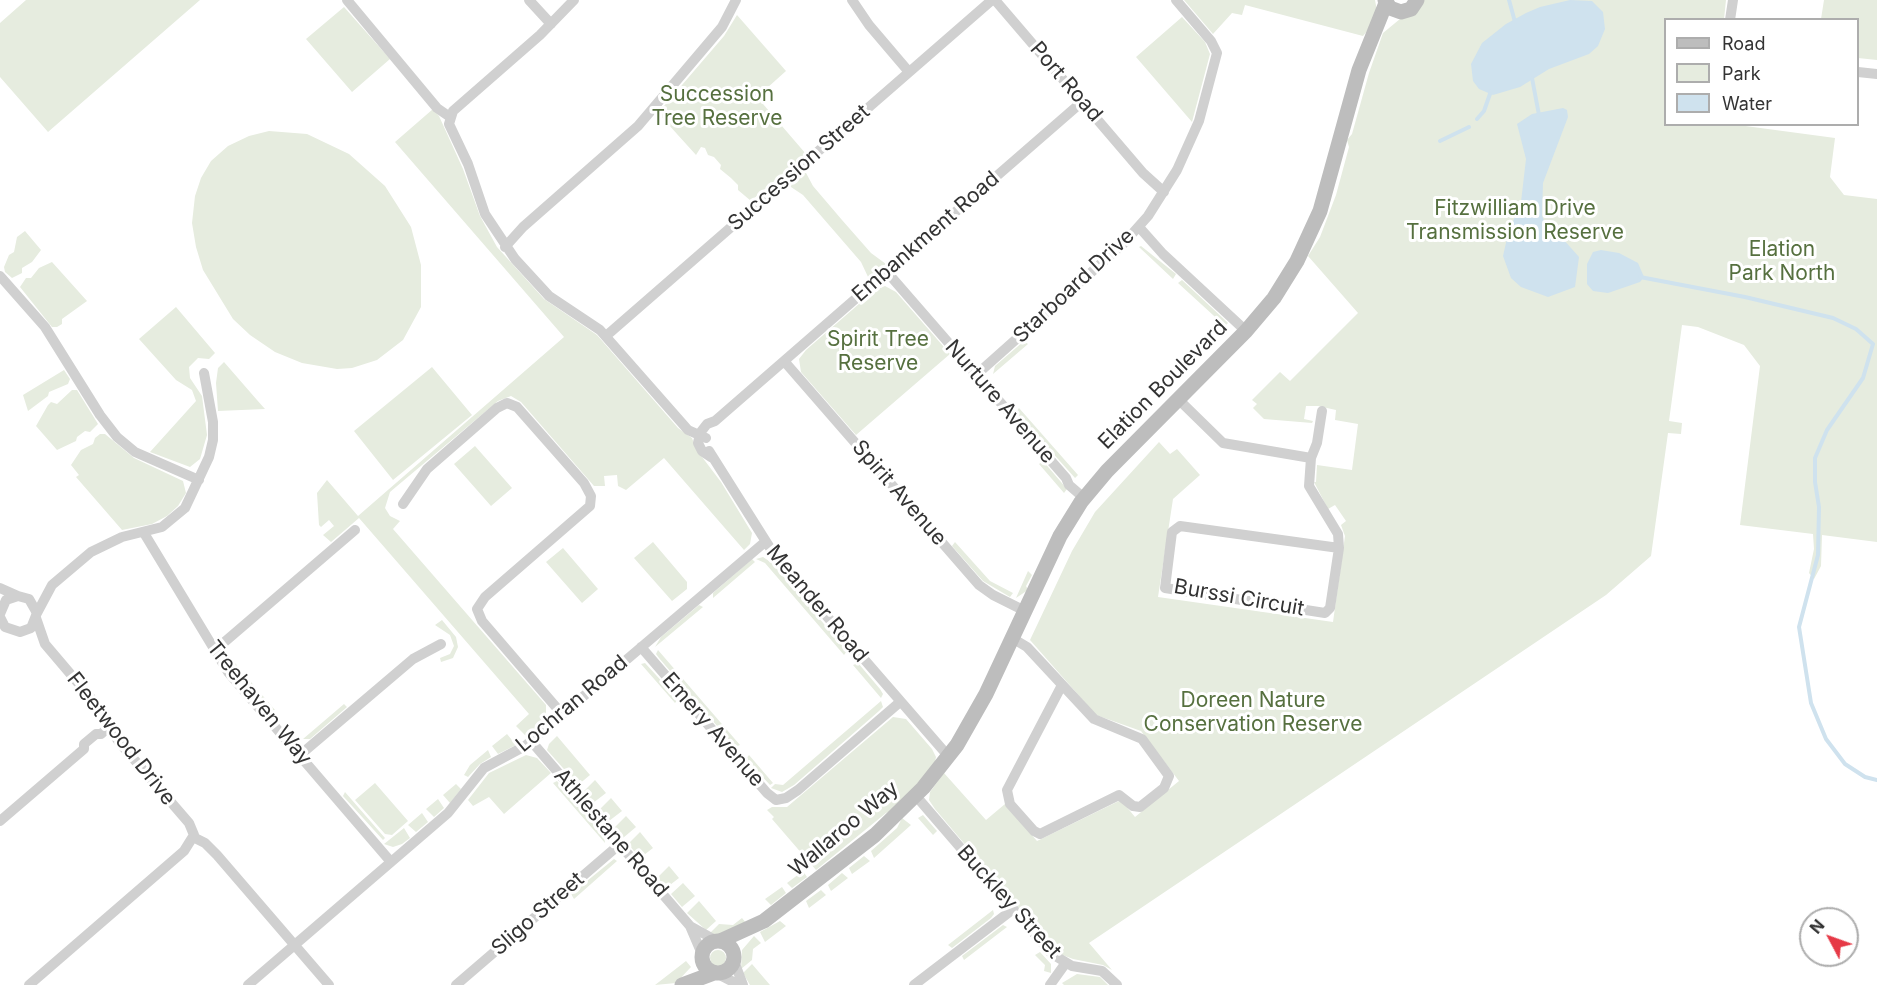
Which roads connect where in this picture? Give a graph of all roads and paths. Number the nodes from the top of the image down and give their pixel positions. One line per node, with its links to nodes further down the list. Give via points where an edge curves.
1 (346, 0): 19 (street, via 432,99)
2 (529, 0): 13 (street)
3 (574, 0): 13 (street)
4 (736, 0): 22 (street, via 723,27 638,126 513,231)
5 (852, 0): 15 (street)
6 (994, 0): 15 (street, Succession Street); 18 (street, Port Road)
7 (1176, 0): 20 (street, Starboard Drive, via 1211,41 1216,58 1199,121)
8 (1417, 0): 11 (street, Elation Boulevard, via 1411,9)
9 (1732, 0): 12 (street)
10 (1385, 1): 11 (street); 14 (street, Elation Boulevard)
11 (1401, 12): 14 (street, Elation Boulevard)
12 (1730, 18)
13 (551, 24): 19 (street)
14 (1376, 32): 25 (street, Elation Boulevard, via 1359,70 1334,169 1314,227 1287,279)
15 (909, 72): 26 (street, Succession Street)
16 (1859, 72): 17 (street)
17 (1877, 74)
18 (1083, 101): 20 (street, Port Road, via 1137,164); 23 (street, Embankment Road)
19 (451, 114): 22 (street, Meander Road, via 449,124 482,207)
20 (1167, 187): 21 (street, Starboard Drive)
21 (1136, 230): 25 (street); 29 (street, Starboard Drive, via 1101,266)
22 (503, 244): 26 (street, Meander Road, via 549,296)
23 (887, 272): 27 (street, Embankment Road); 29 (street, Nurture Avenue)
24 (0, 276): 34 (street, via 45,327 117,437 135,452)
25 (1246, 331): 30 (street, Elation Boulevard)
26 (606, 336): 32 (street, Meander Road, via 688,430)
27 (784, 361): 32 (street, Embankment Road); 44 (street, Spirit Avenue, via 979,585)
28 (204, 373): 34 (street, via 214,432)
29 (976, 375): 35 (street, Nurture Avenue, via 1071,488)
30 (1178, 399): 33 (street, via 1223,443); 35 (street, Elation Boulevard)
31 (1322, 411): 33 (street, Burssi Circuit)
32 (703, 434): 39 (street, Meander Road, via 699,447 711,456)
33 (1311, 458): 40 (street, Burssi Circuit, via 1309,486 1338,534)
34 (199, 480): 38 (street, via 180,514 162,527)
35 (1086, 495): 44 (street, Elation Boulevard, via 1060,536)
36 (403, 504): 56 (street, via 427,469 507,403 518,407 591,496 592,502 584,512 485,597 477,609 482,621)
37 (355, 530): 53 (street)
38 (144, 533): 41 (street, via 101,546); 53 (street, Treehaven Way)
39 (765, 542): 52 (street, Lochran Road); 55 (street, Meander Road)
40 (1340, 548): 40 (street, Burssi Circuit, via 1330,608 1325,613 1166,588 1172,532 1180,526)
41 (52, 585): 43 (street); 46 (street)
42 (0, 588): 43 (street)
43 (20, 596): 45 (street, via 6,600); 46 (street, via 33,603)
44 (1025, 611): 49 (street, Elation Boulevard)
45 (0, 613): 47 (street, via 5,627)
46 (36, 617): 47 (street, via 31,628); 50 (street, Fleetwood Drive)
47 (18, 632): 48 (street); 50 (street, Fleetwood Drive)
48 (0, 636)
49 (1012, 638): 54 (street, via 1027,647); 60 (street, Elation Boulevard, via 974,718)
50 (45, 644): 57 (street, Fleetwood Drive, via 90,697)
51 (441, 644): 59 (street, via 413,659)
52 (641, 647): 55 (street, Emery Avenue, via 776,800 798,790); 56 (street, Lochran Road)
53 (214, 651): 59 (street, Treehaven Way)
54 (1062, 685): 54 (street, via 1094,719 1139,737 1167,771 1168,780 1140,807 1119,795 1040,834 1010,804 1007,790)
55 (900, 702): 60 (street, Meander Road)
56 (562, 714): 58 (street, Lochran Road)
57 (105, 730): 62 (street, via 84,744 84,749); 63 (street, Fleetwood Drive, via 189,823)
58 (531, 741): 64 (street, Athlestane Road); 65 (street, Lochran Road, via 484,768 454,807)
59 (300, 755): 65 (street, Treehaven Way)
60 (950, 755): 61 (street, Wallaroo Way)
61 (916, 796): 66 (street, Buckley Street); 68 (street, Wallaroo Way, via 855,851)
62 (0, 821)
63 (192, 840): 70 (street, Fleetwood Drive, via 205,843); 75 (street)
64 (620, 844): 67 (street, Athlestane Road); 78 (street, Sligo Street)
65 (391, 862): 70 (street, Lochran Road)
66 (1012, 910): 73 (street, Buckley Street); 81 (street)
67 (690, 926): 69 (street, Athlestane Road); 71 (street, Athlestane Road)
68 (756, 926): 69 (street, Wallaroo Way); 72 (street, Wallaroo Way, via 743,940)
69 (719, 941): 71 (street, via 707,945); 72 (street, via 732,949)
70 (294, 945): 76 (street, Lochran Road); 77 (street, Fleetwood Drive)
71 (702, 956): 74 (street, via 705,967); 79 (street)
72 (734, 960): 74 (street, via 728,970); 80 (street)
73 (1065, 964): 82 (street); 83 (street, Buckley Street, via 1102,971)
74 (716, 974): 79 (street); 80 (street)
75 (29, 985)
76 (248, 985)
77 (328, 985)
78 (456, 985)
79 (683, 985)
80 (741, 985)
81 (914, 985)
82 (1050, 985)
83 (1117, 985)

